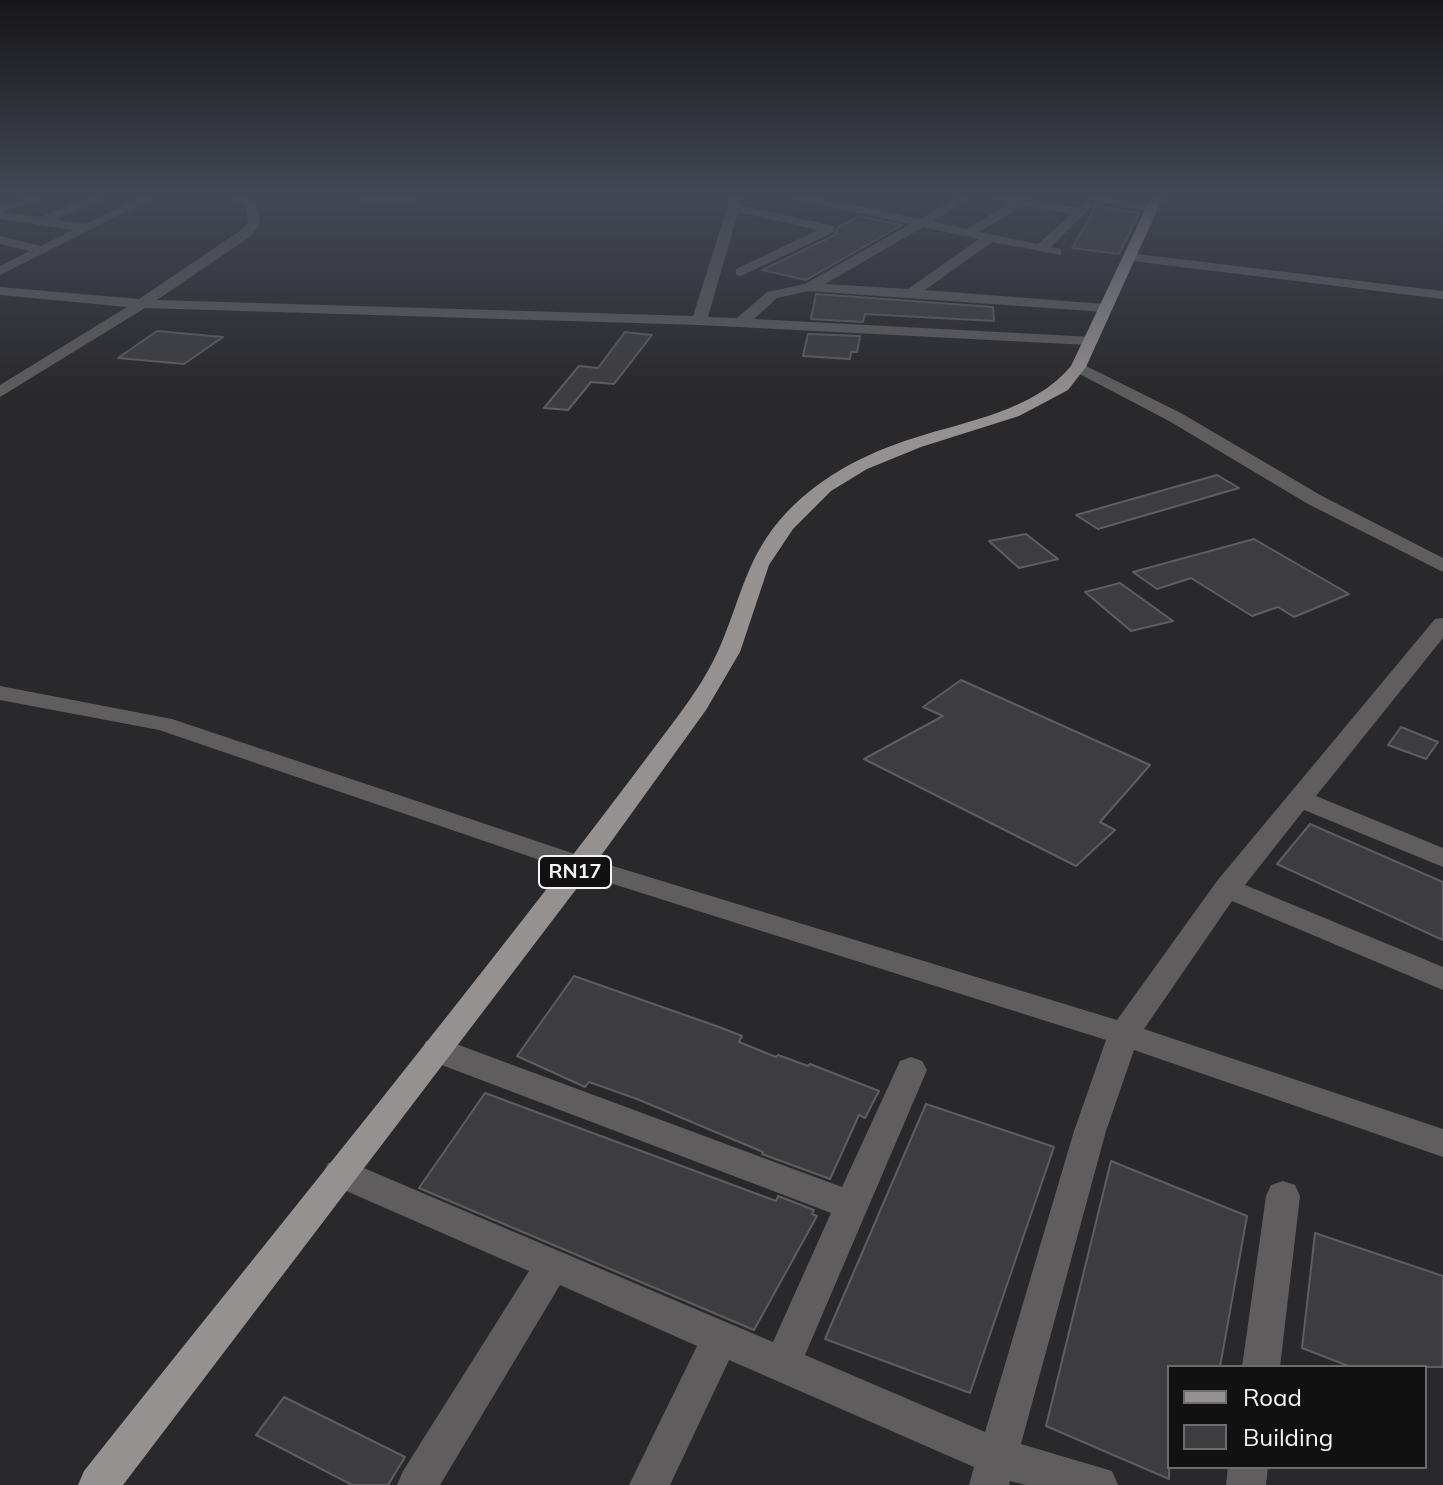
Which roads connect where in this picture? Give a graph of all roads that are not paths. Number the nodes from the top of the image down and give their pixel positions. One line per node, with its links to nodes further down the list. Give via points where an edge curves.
1 (202, 264): 14 (street)
2 (717, 264): 16 (street)
3 (757, 264): 8 (street)
4 (848, 264): 9 (street)
5 (952, 264): 11 (street)
6 (1125, 264): 15 (main road, RN17)
7 (1189, 264): 12 (street)
8 (741, 272)
9 (809, 287): 11 (street); 17 (street, via 772,295)
10 (0, 291): 14 (street)
11 (911, 293): 13 (street)
12 (1443, 295)
13 (1024, 300): 15 (street); 18 (street)
14 (142, 304): 16 (street); 21 (street)
15 (1104, 308): 19 (main road, RN17)
16 (699, 321): 17 (street)
17 (741, 323): 18 (street)
18 (1014, 336): 19 (street)
19 (1088, 340): 20 (main road, RN17)
20 (1078, 367): 22 (street); 27 (main road, RN17, via 1062,387 1040,400 878,457 811,499 766,554 729,652 698,705)
21 (0, 392)
22 (1443, 566)
23 (1443, 624): 25 (street)
24 (0, 693): 27 (street, via 164,724)
25 (1300, 799): 26 (street); 28 (street)
26 (1443, 858)
27 (581, 865): 30 (street); 31 (main road, RN17)
28 (1227, 888): 29 (street); 30 (street)
29 (1443, 979)
30 (1124, 1034): 33 (street); 41 (street, via 1090,1131)
31 (437, 1050): 34 (main road, RN17); 36 (street)
32 (911, 1070): 36 (street)
33 (1443, 1143)
34 (340, 1173): 37 (street); 42 (main road, RN17)
35 (1283, 1196): 40 (street)
36 (849, 1205): 39 (street)
37 (552, 1266): 38 (street); 43 (street)
38 (720, 1339): 39 (street); 44 (street)
39 (782, 1364): 41 (street)
40 (1261, 1365)
41 (993, 1471): 45 (street)
42 (98, 1485)
43 (417, 1485)
44 (649, 1485)
45 (1098, 1485)

